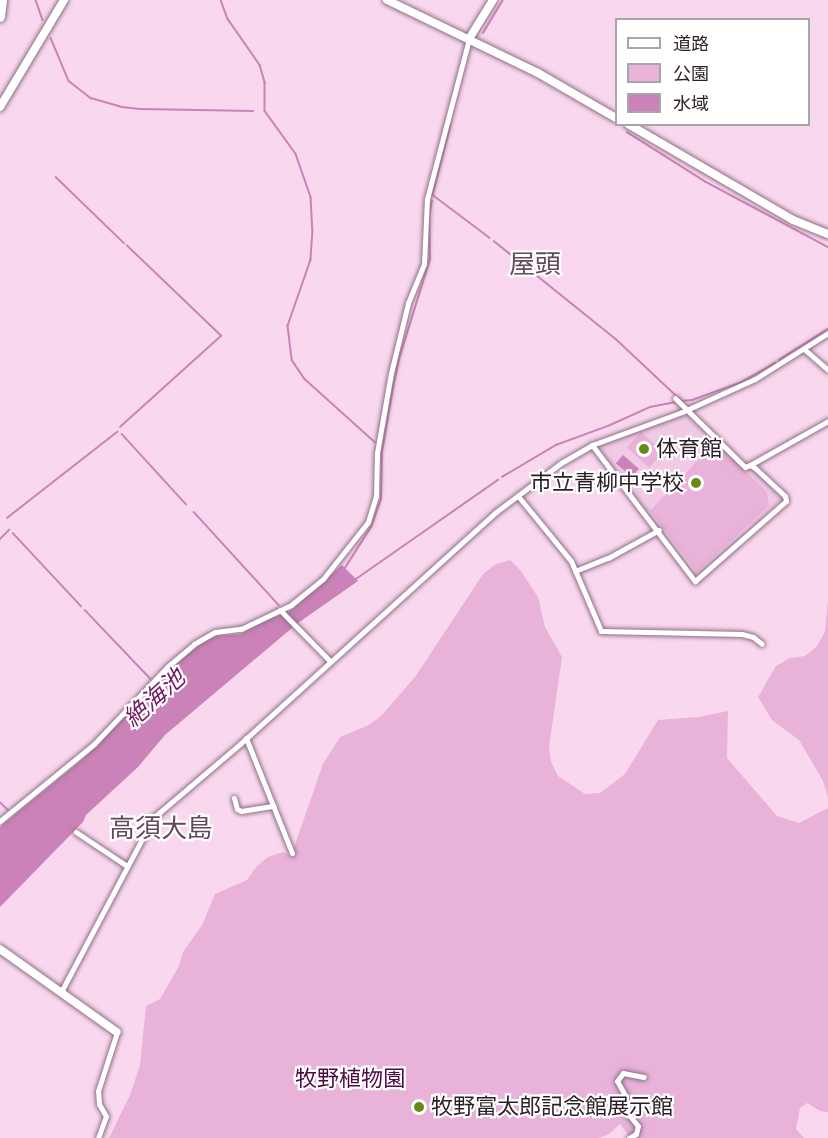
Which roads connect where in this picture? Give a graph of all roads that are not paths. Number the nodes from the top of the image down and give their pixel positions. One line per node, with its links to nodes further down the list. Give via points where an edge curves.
1 (2, 0): 5 (highway)
2 (387, 0): 6 (street)
3 (493, 0): 6 (street)
4 (62, 1): 7 (street)
5 (0, 17)
6 (469, 39): 8 (street); 22 (street, via 427,199 426,256 408,303 391,373 377,453 376,496 368,522 323,579)
7 (0, 107)
8 (615, 117)
9 (631, 126): 10 (street, via 794,220)
10 (828, 234)
11 (828, 333): 12 (street)
12 (804, 349): 13 (street); 15 (street, via 755,379)
13 (828, 370)
14 (675, 398): 15 (street)
15 (687, 407): 17 (street); 18 (street, via 687,412 745,466)
16 (828, 421): 18 (street)
17 (592, 445): 19 (street); 20 (street)
18 (750, 465): 20 (street, via 786,501 699,578 695,580)
19 (518, 496): 21 (street); 24 (street)
20 (659, 530): 21 (street)
21 (575, 571): 23 (street, via 602,632 731,633 753,637)
22 (280, 612): 24 (street); 28 (street, via 242,629 215,632 194,644 94,744)
23 (762, 644)
24 (330, 661): 25 (street)
25 (246, 738): 27 (street); 31 (street, via 153,818)
26 (234, 798): 27 (street, via 241,811)
27 (274, 806): 30 (street)
28 (0, 821)
29 (76, 832): 31 (street)
30 (292, 853)
31 (127, 866): 33 (street)
32 (0, 949): 33 (street)
33 (61, 992): 34 (street)
34 (117, 1032): 36 (street, via 98,1091 99,1104 106,1116)
35 (644, 1077): 37 (street, via 622,1072 618,1079 626,1097 622,1106 638,1126 636,1134)
36 (98, 1138)
37 (629, 1138)

